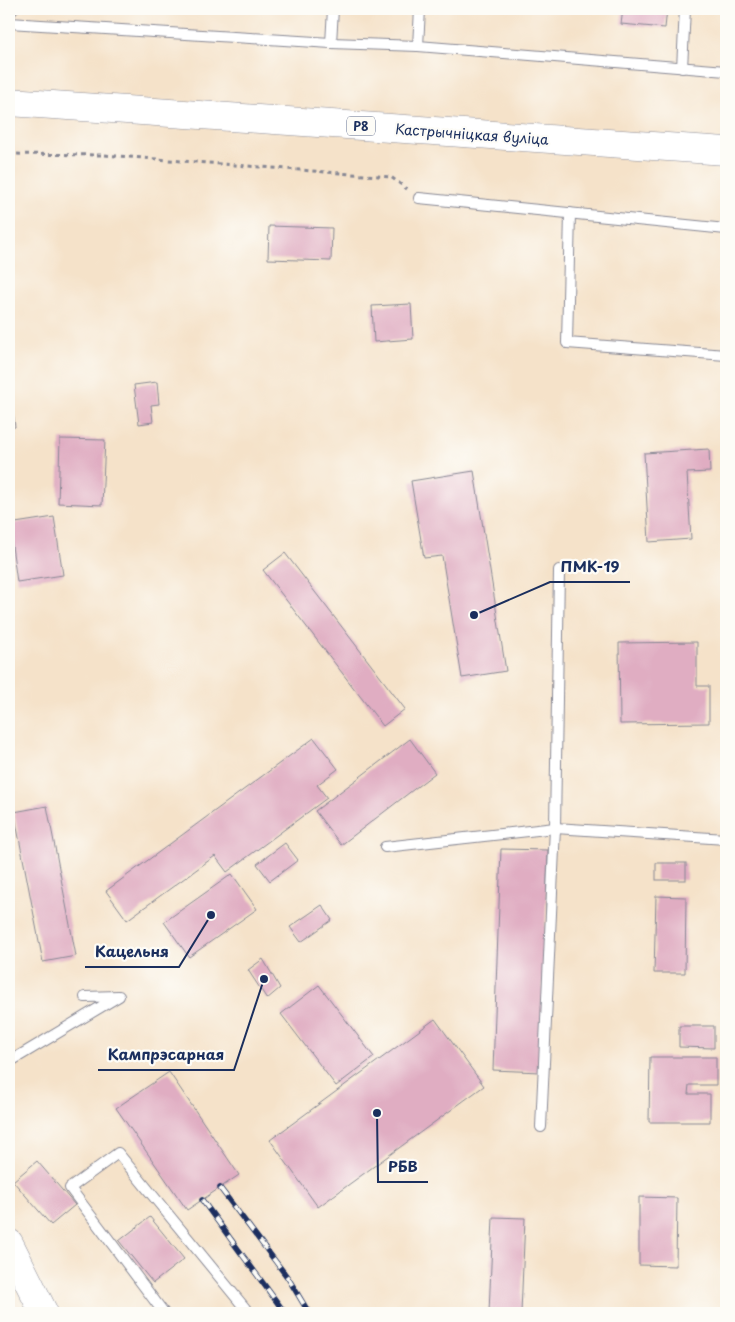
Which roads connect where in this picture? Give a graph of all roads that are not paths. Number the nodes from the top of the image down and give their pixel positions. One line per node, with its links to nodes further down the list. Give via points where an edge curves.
1 (13, 9): 5 (lane)
2 (332, 9): 7 (lane)
3 (420, 9): 8 (lane)
4 (684, 9): 9 (lane)
5 (9, 14)
6 (9, 23): 7 (lane)
7 (331, 43): 8 (lane)
8 (418, 46): 9 (lane)
9 (682, 68): 10 (lane)
10 (726, 71)
11 (9, 102): 12 (main road, Кастрычніцкая вуліца / Р8)
12 (719, 150)
13 (419, 198): 14 (lane)
14 (570, 213): 15 (lane); 16 (lane, via 567,343)
15 (726, 229)
16 (726, 355)
17 (559, 570): 18 (lane)
18 (556, 828): 19 (lane); 20 (lane); 23 (lane)
19 (726, 838)
20 (385, 847)
21 (85, 997): 22 (lane, via 120,996)
22 (9, 1062)
23 (540, 1127)
24 (9, 1243): 25 (main road)
25 (44, 1313)
26 (164, 1313): 27 (lane, via 70,1188 118,1153)
27 (249, 1313)

